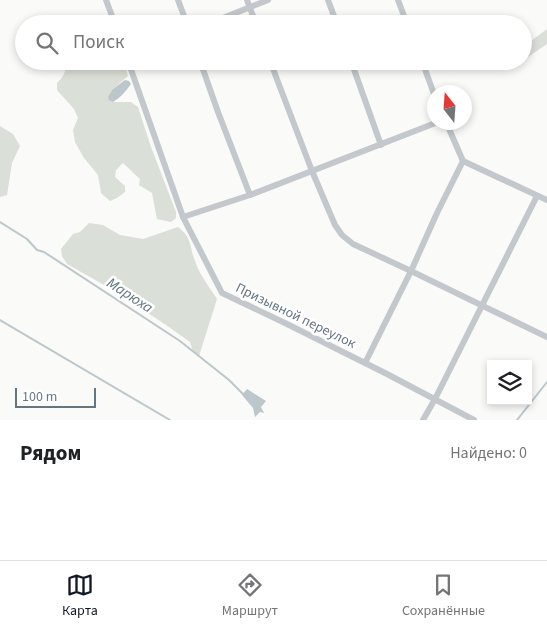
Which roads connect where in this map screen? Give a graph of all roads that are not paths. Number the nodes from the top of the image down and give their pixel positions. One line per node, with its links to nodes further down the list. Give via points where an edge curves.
1 (106, 0): 7 (street)
2 (178, 0): 8 (street)
3 (268, 0): 6 (street)
4 (328, 0): 11 (street)
5 (398, 0): 12 (street)
6 (249, 3): 9 (street); 10 (street)
7 (112, 15)
8 (184, 15)
9 (226, 15)
10 (253, 15)
11 (334, 15)
12 (404, 15)
13 (131, 70): 27 (street, Призывной переулок)
14 (203, 70): 24 (street)
15 (273, 70): 23 (street)
16 (354, 70): 21 (street)
17 (425, 70): 18 (street)
18 (431, 85)
19 (427, 126): 21 (street)
20 (449, 130): 22 (street)
21 (381, 145): 23 (street)
22 (463, 161): 25 (street); 28 (street)
23 (312, 171): 24 (street); 28 (street, via 342,235 353,244)
24 (250, 195): 27 (street)
25 (537, 196): 26 (street); 29 (street)
26 (547, 200)
27 (183, 217): 31 (street, Призывной переулок, via 222,293)
28 (411, 270): 29 (street); 31 (street)
29 (482, 306): 30 (street); 32 (street)
30 (547, 337)
31 (365, 363): 32 (street, Призывной переулок)
32 (435, 399): 33 (street); 34 (street, Призывной переулок)
33 (423, 420)
34 (474, 420)

